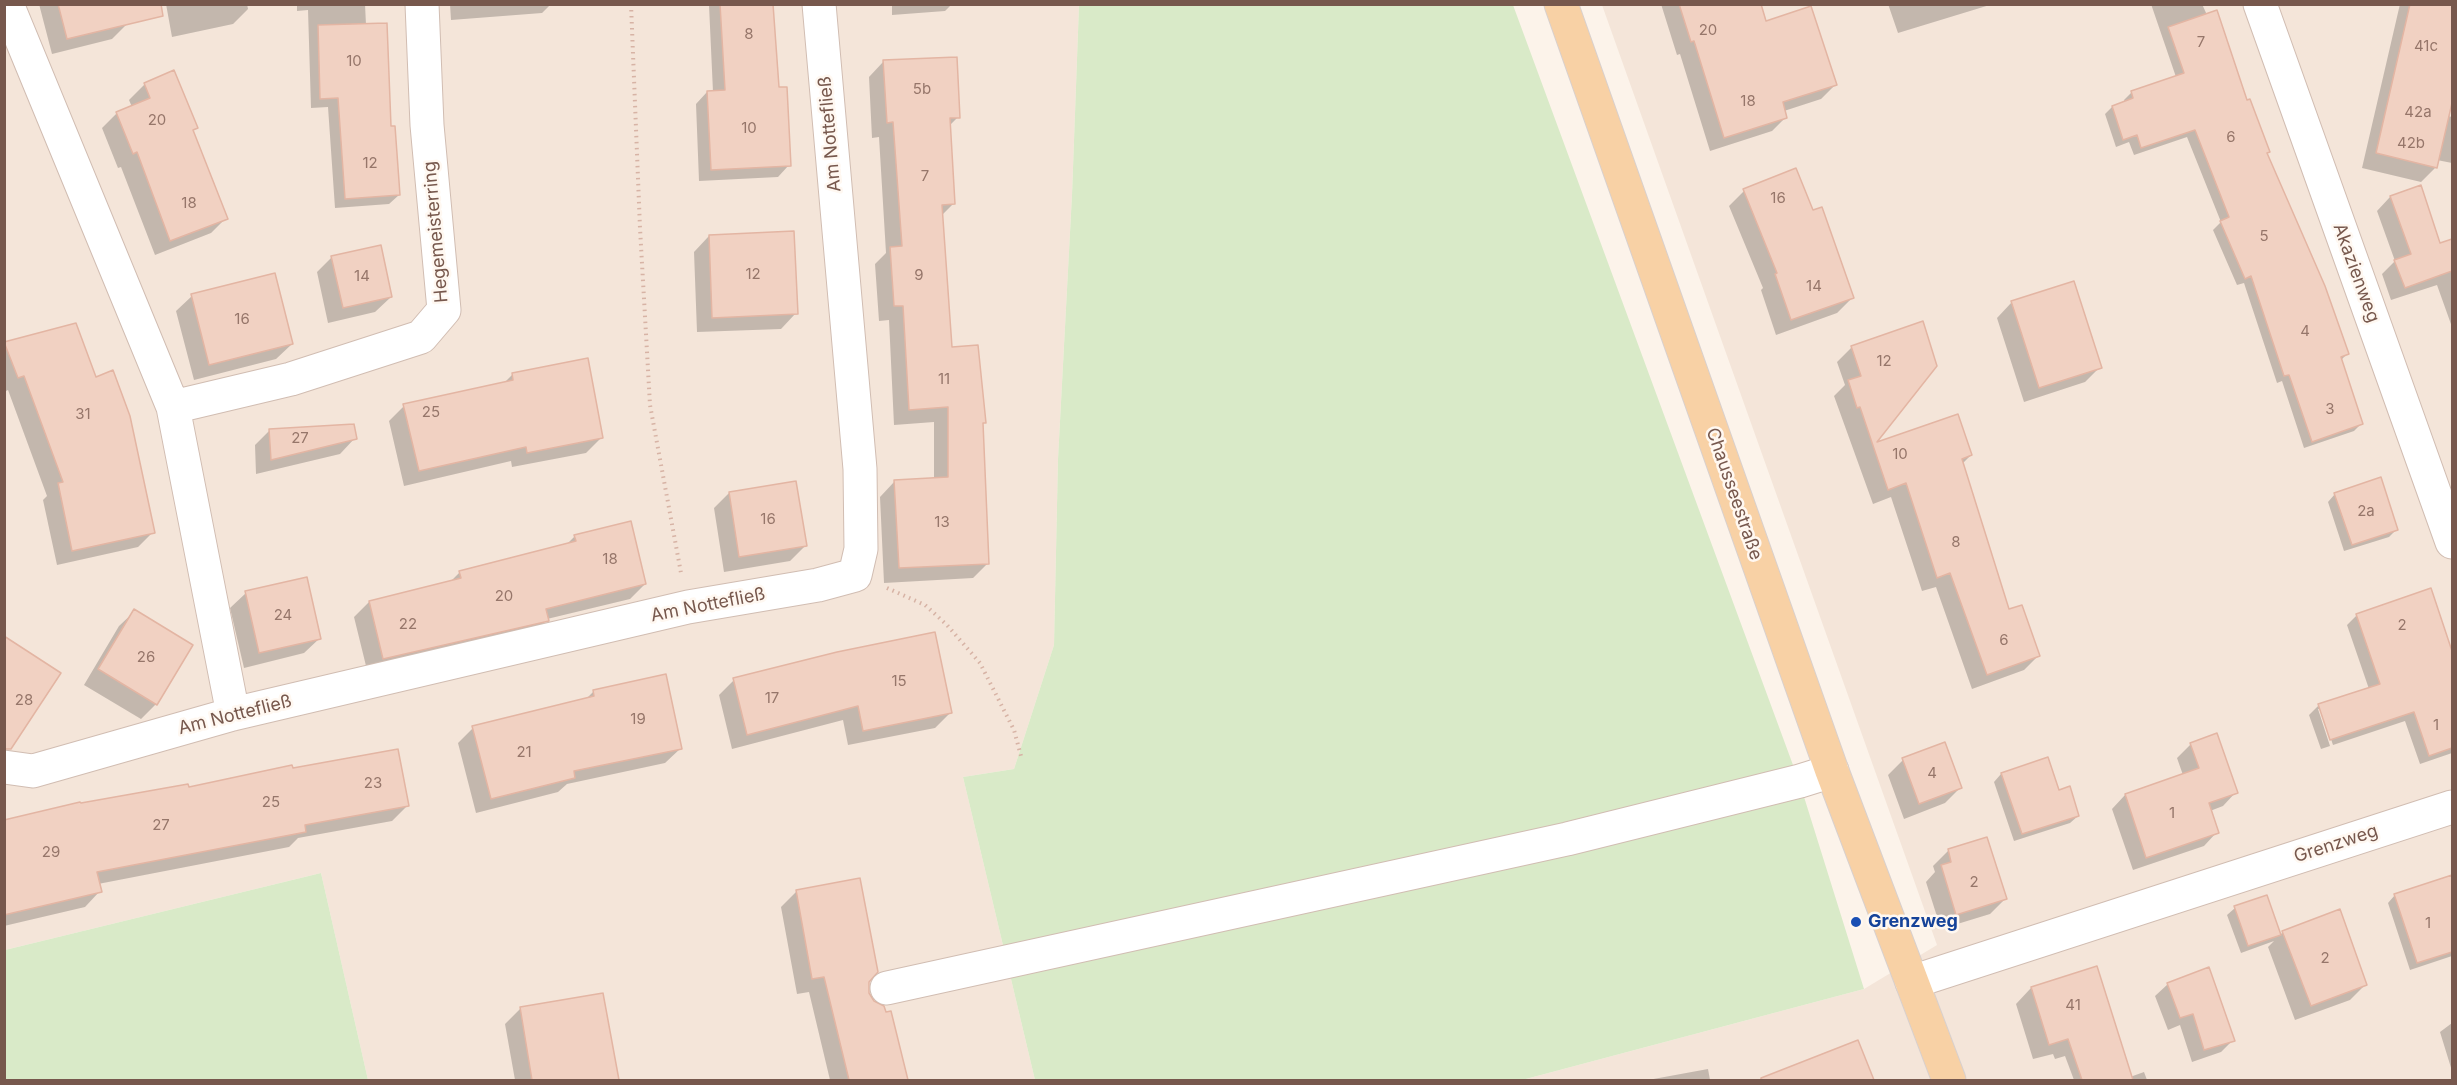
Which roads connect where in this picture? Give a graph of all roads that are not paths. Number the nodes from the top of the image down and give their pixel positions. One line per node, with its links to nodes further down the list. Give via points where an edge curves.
1 (7, 4): 6 (street)
2 (422, 4): 6 (street, Hegemeisterring, via 427,125 444,310 421,338 291,379)
3 (819, 4): 8 (street, Am Nottefließ, via 860,469 861,549 855,575 688,607)
4 (1561, 4): 10 (main road, Chausseestraße)
5 (2260, 4): 7 (street, Akazienweg)
6 (173, 407): 8 (street)
7 (2452, 542)
8 (233, 714): 9 (street, Am Nottefließ, via 33,771)
9 (4, 767)
10 (1832, 771): 12 (main road, Chausseestraße); 13 (street, via 1567,839)
11 (2452, 807): 12 (street, Grenzweg)
12 (1912, 982): 14 (main road, Chausseestraße)
13 (887, 988)
14 (1949, 1080)

